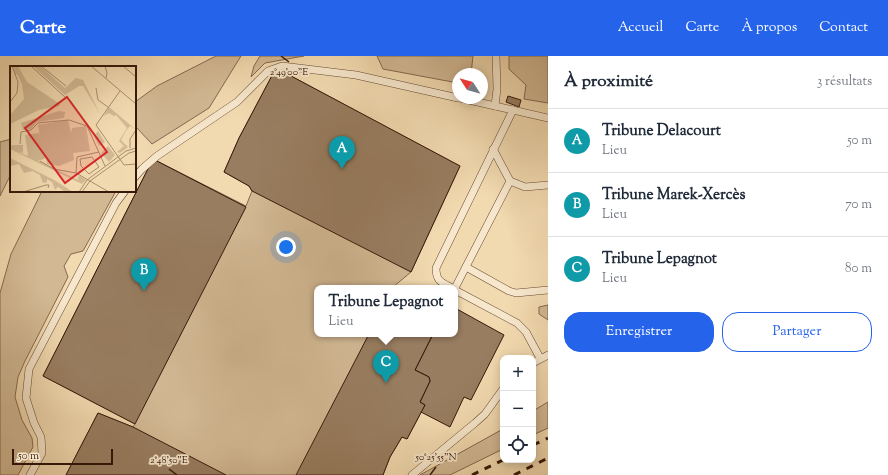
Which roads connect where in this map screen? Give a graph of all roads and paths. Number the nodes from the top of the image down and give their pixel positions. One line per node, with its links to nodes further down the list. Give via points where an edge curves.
1 (496, 56): 4 (lane)
2 (452, 96): 8 (lane, via 356,75 282,66 268,71 237,102 157,156)
3 (486, 104): 4 (lane)
4 (495, 106): 5 (lane)
5 (513, 110): 6 (lane); 7 (lane)
6 (548, 118)
7 (494, 149): 9 (lane); 13 (lane, via 436,268 440,282)
8 (136, 176)
9 (510, 181): 10 (lane, via 525,187); 12 (lane)
10 (548, 185)
11 (123, 192): 21 (lane, via 29,369 26,398 41,438 42,453)
12 (466, 267): 14 (lane); 15 (lane, via 516,293)
13 (446, 285)
14 (456, 285)
15 (548, 290)
16 (458, 291): 18 (lane, via 517,324 526,332)
17 (548, 355): 18 (lane)
18 (540, 358): 19 (lane)
19 (536, 361)
20 (502, 391): 22 (lane, via 485,414)
21 (30, 475)
22 (412, 475)

